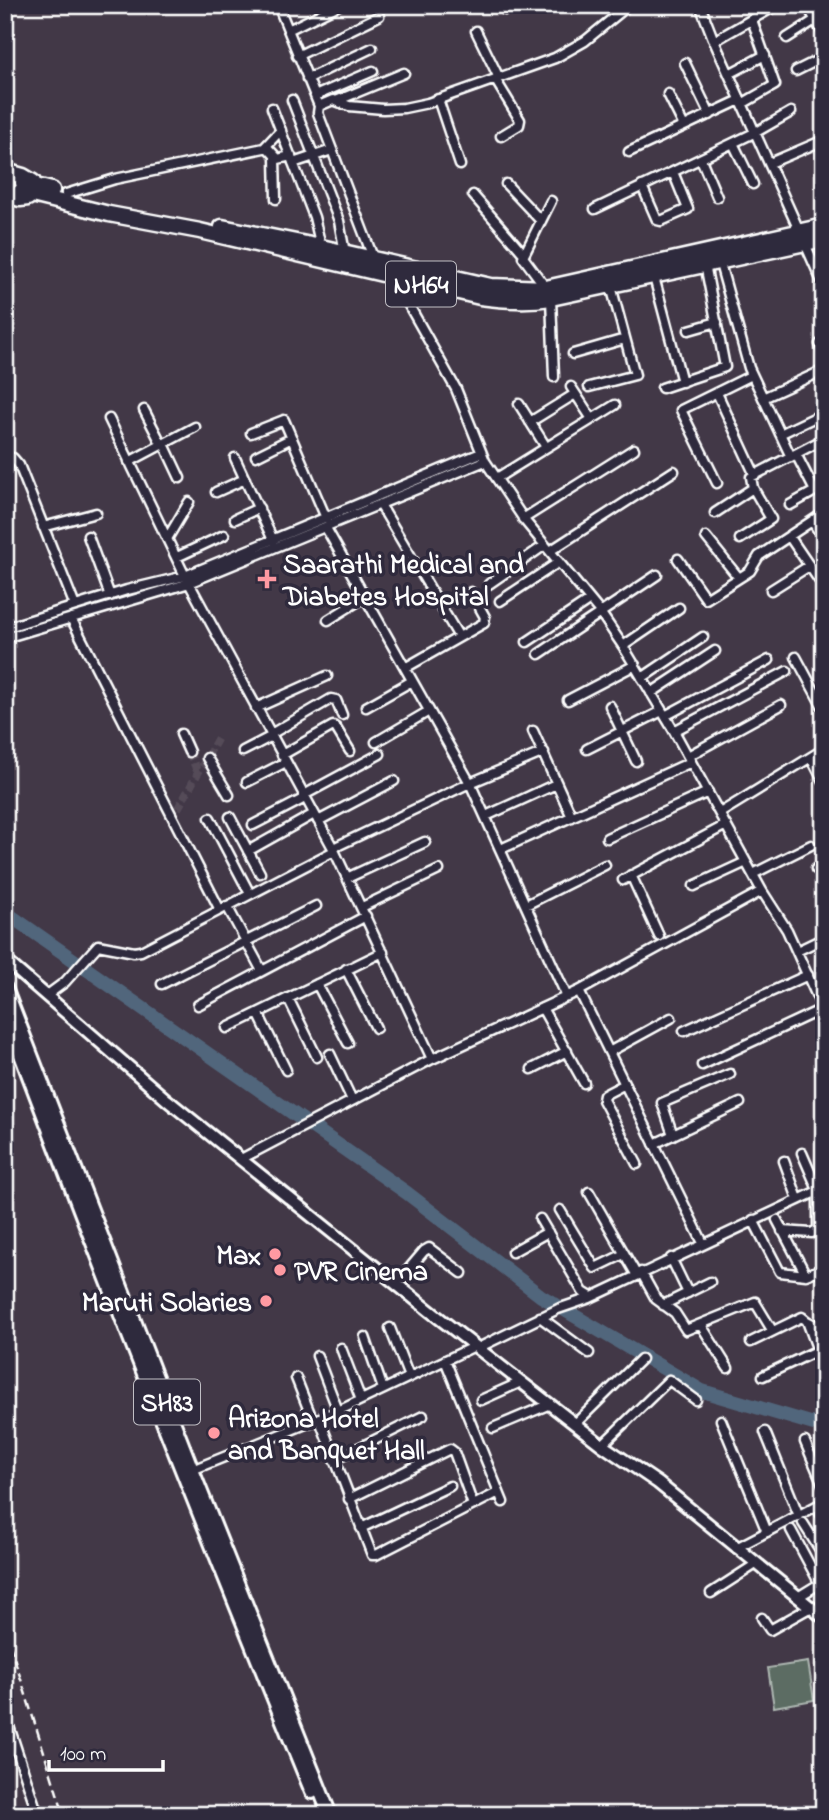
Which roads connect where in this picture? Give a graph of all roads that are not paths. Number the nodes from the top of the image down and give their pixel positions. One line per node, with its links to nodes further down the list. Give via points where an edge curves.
1 (278, 5): 10 (street)
2 (339, 5): 10 (street)
3 (629, 5): 25 (street, via 579,45)
4 (700, 5): 14 (street)
5 (777, 5): 8 (street)
6 (807, 5): 9 (street)
7 (379, 16): 17 (street)
8 (751, 20): 14 (street); 16 (street)
9 (816, 20): 12 (street); 13 (street)
10 (288, 30): 17 (street)
11 (476, 31): 25 (street)
12 (824, 35)
13 (787, 38)
14 (714, 41): 23 (street)
15 (372, 48): 24 (street)
16 (765, 55): 23 (street); 31 (street, via 775,85)
17 (297, 56): 24 (street)
18 (824, 57): 21 (street)
19 (685, 62): 35 (street)
20 (373, 71): 27 (street)
21 (796, 71)
22 (404, 73): 30 (street)
23 (729, 74): 31 (street)
24 (307, 79): 27 (street)
25 (497, 79): 28 (street); 39 (street, via 520,120)
26 (668, 94): 36 (street)
27 (315, 96): 32 (street)
28 (438, 99): 30 (street, via 389,109 349,106); 50 (street)
29 (292, 100): 45 (street)
30 (337, 100): 32 (street)
31 (741, 102): 35 (street); 38 (street)
32 (319, 106): 43 (street)
33 (272, 108): 37 (street)
34 (791, 112): 38 (street)
35 (709, 114): 36 (street)
36 (684, 126): 44 (street)
37 (281, 130): 42 (street); 48 (street)
38 (757, 132): 41 (street); 49 (street)
39 (501, 136)
40 (824, 140): 49 (street)
41 (733, 143): 47 (street); 55 (street)
42 (267, 146): 46 (street); 60 (street)
43 (332, 150): 45 (street); 74 (street)
44 (629, 152)
45 (314, 157): 48 (street); 72 (street, via 339,220)
46 (275, 158): 48 (street); 64 (street)
47 (701, 159): 52 (street); 63 (street)
48 (292, 160): 71 (street)
49 (770, 163): 69 (street)
50 (460, 165)
51 (5, 172): 59 (highway, via 23,176)
52 (673, 172): 56 (street); 56 (street, via 688,209 657,220)
53 (5, 178): 57 (main road)
54 (506, 184): 67 (street)
55 (753, 184)
56 (642, 186): 66 (street)
57 (22, 188): 58 (main road); 59 (highway, NH64)
58 (5, 189)
59 (40, 192): 60 (highway, NH64); 61 (highway, via 20,199); 76 (highway, NH64, via 109,214)
60 (66, 194): 71 (highway, NH64)
61 (5, 195)
62 (473, 195): 73 (street)
63 (718, 197)
64 (276, 199)
65 (551, 201): 67 (street)
66 (595, 209)
67 (541, 221): 73 (street)
68 (824, 226): 69 (highway, NH64)
69 (802, 237): 70 (highway, NH64); 75 (highway, NH64); 79 (street); 80 (highway, NH64)
70 (824, 239)
71 (321, 247): 72 (highway, NH64)
72 (345, 253): 74 (highway, NH64)
73 (524, 254): 80 (street)
74 (374, 260): 80 (highway, NH64, via 491,286)
75 (712, 262): 77 (highway, NH64); 81 (street); 88 (street)
76 (393, 277): 80 (highway, NH64, via 480,297 530,301); 110 (street, via 459,395)
77 (654, 277): 78 (highway, NH64); 90 (street)
78 (611, 286): 80 (highway, NH64); 83 (street)
79 (824, 286)
80 (549, 293): 89 (street)
81 (717, 322): 82 (street); 90 (street, via 725,367)
82 (689, 330)
83 (625, 339): 85 (street); 91 (street, via 635,375)
84 (820, 344): 86 (street)
85 (573, 354)
86 (824, 354)
87 (824, 370): 94 (street)
88 (752, 375): 93 (street); 94 (street)
89 (554, 377)
90 (682, 382): 92 (street)
91 (589, 387)
92 (662, 388)
93 (717, 393): 118 (street); 122 (street, via 681,410)
94 (763, 398): 104 (street)
95 (519, 404): 101 (street)
96 (615, 405): 100 (street)
97 (144, 410): 107 (street)
98 (824, 414): 104 (street)
99 (109, 419): 116 (street)
100 (592, 419): 101 (street, via 573,390); 108 (street)
101 (530, 422): 108 (street)
102 (195, 427): 107 (street)
103 (251, 433): 105 (street, via 282,420)
104 (780, 434): 111 (street)
105 (292, 438): 112 (street); 134 (street)
106 (824, 439): 111 (street)
107 (163, 444): 116 (street); 119 (street)
108 (546, 447): 120 (street)
109 (634, 449): 136 (street)
110 (481, 453): 115 (street); 134 (street)
111 (793, 455): 118 (street); 125 (street)
112 (256, 456)
113 (5, 457): 138 (street, via 19,465)
114 (236, 457): 121 (street)
115 (485, 461): 120 (street); 129 (street)
116 (130, 462): 144 (street)
117 (674, 471): 148 (street)
118 (754, 474): 124 (street)
119 (180, 478)
120 (497, 478): 136 (street)
121 (245, 479): 126 (street); 130 (street)
122 (717, 483)
123 (824, 486): 125 (street)
124 (753, 488): 132 (street); 145 (street, via 771,519)
125 (815, 491): 128 (street)
126 (216, 492)
127 (190, 502): 144 (street)
128 (790, 505)
129 (381, 506): 139 (street); 170 (street)
130 (259, 508): 135 (street); 147 (street)
131 (96, 513): 138 (street)
132 (715, 513)
133 (824, 513): 137 (street)
134 (326, 518): 147 (street)
135 (235, 519)
136 (523, 519): 148 (street)
137 (812, 520): 142 (street); 146 (street)
138 (43, 527): 164 (street)
139 (326, 528): 155 (street); 161 (street)
140 (224, 535): 149 (street)
141 (88, 536): 160 (street)
142 (789, 536): 152 (street); 154 (street, via 759,556 752,569)
143 (706, 537): 154 (street)
144 (167, 539): 149 (street)
145 (740, 539)
146 (824, 539)
147 (273, 540): 155 (street)
148 (547, 548): 151 (street); 157 (street)
149 (177, 558): 155 (street)
150 (678, 559): 154 (street, via 706,598)
151 (559, 562): 162 (street); 163 (street)
152 (809, 566): 156 (street); 158 (street)
153 (657, 575): 166 (street)
154 (738, 579)
155 (187, 580): 160 (street); 167 (street); 190 (street)
156 (819, 580)
157 (489, 584)
158 (771, 590)
159 (471, 592): 170 (street, via 486,621)
160 (110, 596): 164 (street)
161 (365, 597): 168 (street); 180 (street)
162 (590, 600): 166 (street); 173 (street)
163 (500, 601)
164 (75, 606): 169 (street)
165 (679, 608): 174 (street)
166 (600, 612): 174 (street); 176 (street)
167 (72, 618): 172 (street); 246 (street)
168 (328, 620)
169 (5, 628)
170 (459, 637): 180 (street)
171 (703, 637): 183 (street)
172 (5, 638)
173 (527, 642)
174 (623, 646): 179 (street)
175 (715, 651): 185 (street)
176 (539, 654)
177 (796, 657): 191 (street)
178 (769, 660): 193 (street)
179 (635, 666): 183 (street); 186 (street)
180 (405, 668): 184 (street)
181 (787, 671): 196 (street)
182 (327, 676): 190 (street)
183 (642, 678): 185 (street)
184 (412, 681): 189 (street); 192 (street)
185 (651, 693): 193 (street)
186 (568, 700)
187 (781, 705): 211 (street)
188 (610, 706): 197 (street)
189 (366, 707)
190 (257, 708): 199 (street)
191 (824, 709)
192 (429, 711): 200 (street); 216 (street)
193 (664, 714): 196 (street); 197 (street)
194 (342, 715): 199 (street, via 331,699)
195 (533, 731): 206 (street)
196 (674, 731): 211 (street)
197 (623, 733): 201 (street); 212 (street)
198 (181, 734): 205 (street)
199 (271, 735): 203 (street); 210 (street)
200 (376, 742)
201 (587, 749)
202 (824, 749): 208 (street)
203 (243, 751)
204 (350, 751): 210 (street, via 333,726)
205 (189, 752)
206 (544, 752): 216 (street); 217 (street)
207 (380, 754): 220 (street)
208 (811, 757): 215 (street); 221 (street)
209 (207, 758): 219 (street)
210 (284, 759): 214 (street); 220 (street)
211 (690, 759): 218 (street); 225 (street)
212 (636, 761)
213 (394, 781): 224 (street)
214 (247, 782)
215 (824, 782)
216 (470, 783): 222 (street); 234 (street)
217 (556, 784): 222 (street); 225 (street)
218 (708, 792): 221 (street); 229 (street)
219 (229, 795)
220 (304, 796): 224 (street); 227 (street)
221 (720, 813): 228 (street)
222 (486, 816): 232 (street)
223 (230, 817): 233 (street)
224 (316, 817): 233 (street); 234 (street)
225 (572, 817): 232 (street)
226 (210, 818): 243 (street)
227 (253, 825)
228 (726, 825): 235 (street); 248 (street, via 627,877)
229 (607, 838)
230 (425, 842): 240 (street)
231 (811, 845): 239 (street)
232 (501, 849): 244 (street)
233 (248, 850): 238 (street)
234 (333, 850): 240 (street); 243 (street)
235 (746, 862): 239 (street); 241 (street)
236 (606, 865): 244 (street)
237 (439, 870): 247 (street)
238 (260, 873)
239 (753, 874): 242 (street)
240 (347, 878): 247 (street)
241 (694, 886)
242 (762, 891): 251 (street); 260 (street)
243 (250, 894): 246 (street)
244 (526, 905): 262 (street)
245 (316, 906): 250 (street)
246 (224, 908): 250 (street); 261 (street, via 141,951 93,948 79,968)
247 (364, 911): 252 (street); 255 (street)
248 (659, 936)
249 (824, 938): 251 (street)
250 (246, 941): 255 (street); 257 (street)
251 (797, 951): 256 (street)
252 (383, 952): 254 (street); 278 (street)
253 (5, 960): 261 (street)
254 (346, 970): 258 (street); 271 (street)
255 (262, 971): 264 (street)
256 (808, 975): 266 (street); 272 (street)
257 (162, 984)
258 (317, 984): 263 (street); 273 (street)
259 (5, 988): 322 (main road, SH83)
260 (579, 991): 262 (street); 275 (street)
261 (46, 996): 290 (street)
262 (567, 997): 265 (street)
263 (288, 998): 268 (street); 277 (street)
264 (198, 1005)
265 (542, 1008): 274 (street); 278 (street)
266 (823, 1011): 279 (street)
267 (5, 1012): 322 (main road, SH83)
268 (258, 1013): 270 (street); 281 (street)
269 (671, 1017): 275 (street)
270 (227, 1028)
271 (376, 1028)
272 (684, 1031)
273 (348, 1043)
274 (566, 1051): 280 (street); 283 (street)
275 (609, 1052): 284 (street)
276 (330, 1054): 285 (street)
277 (317, 1057)
278 (432, 1059): 285 (street)
279 (702, 1065)
280 (532, 1069)
281 (286, 1070)
282 (730, 1074): 287 (street, via 663,1103)
283 (584, 1083)
284 (625, 1084): 288 (street); 292 (street, via 603,1100)
285 (352, 1100): 290 (street)
286 (740, 1103): 287 (street)
287 (673, 1135): 288 (street)
288 (654, 1144): 302 (street)
289 (802, 1153): 293 (street)
290 (241, 1159): 311 (street)
291 (784, 1161): 295 (street)
292 (636, 1164)
293 (821, 1189): 295 (street); 300 (street, via 818,1229 812,1233)
294 (589, 1192): 304 (street)
295 (799, 1199): 298 (street)
296 (560, 1210): 304 (street, via 595,1268)
297 (540, 1219): 301 (street)
298 (753, 1220): 302 (street); 309 (street, via 780,1272)
299 (777, 1220): 300 (street)
300 (782, 1231): 309 (street)
301 (548, 1232): 303 (street); 313 (street)
302 (703, 1243): 305 (street)
303 (512, 1252)
304 (624, 1254): 308 (street)
305 (671, 1258): 308 (street); 312 (street)
306 (824, 1268): 309 (street)
307 (462, 1273): 311 (street, via 429,1248)
308 (639, 1273): 313 (street); 314 (street)
309 (806, 1275)
310 (710, 1282): 312 (street)
311 (396, 1284): 324 (street)
312 (688, 1293): 314 (street)
313 (590, 1297): 315 (street)
314 (663, 1305): 317 (street, via 686,1330)
315 (540, 1317): 324 (street); 327 (street)
316 (807, 1321): 319 (street); 320 (street, via 800,1318); 326 (street)
317 (701, 1325): 320 (street, via 755,1301); 332 (street)
318 (390, 1328): 334 (street)
319 (824, 1330)
320 (772, 1331): 323 (street)
321 (365, 1337): 337 (street)
322 (137, 1342): 352 (main road, SH83); 375 (main road, SH83)
323 (751, 1342)
324 (476, 1347): 330 (street); 336 (street)
325 (341, 1348): 338 (street)
326 (818, 1350): 331 (street); 333 (street)
327 (589, 1353)
328 (317, 1356): 342 (street)
329 (640, 1359): 346 (street)
330 (445, 1360): 334 (street); 355 (street)
331 (824, 1367)
332 (728, 1368)
333 (764, 1376)
334 (409, 1377): 337 (street)
335 (296, 1378): 344 (street)
336 (521, 1382): 339 (street); 341 (street)
337 (383, 1389): 338 (street)
338 (360, 1400): 342 (street)
339 (481, 1400)
340 (696, 1400): 350 (street, via 669,1380)
341 (550, 1405): 346 (street); 347 (street)
342 (338, 1411): 344 (street)
343 (423, 1416): 351 (street)
344 (316, 1420): 351 (street); 352 (street)
345 (721, 1420): 363 (street)
346 (575, 1424): 350 (street)
347 (493, 1428)
348 (765, 1432): 360 (street)
349 (805, 1442): 354 (street)
350 (602, 1445): 364 (street, via 658,1483)
351 (334, 1460): 356 (street)
352 (192, 1470): 376 (main road, SH83)
353 (450, 1486): 361 (street)
354 (824, 1487)
355 (499, 1492): 357 (street); 359 (street)
356 (349, 1499): 359 (street, via 450,1449); 361 (street)
357 (503, 1502)
358 (824, 1502): 360 (street)
359 (473, 1505): 361 (street, via 376,1555)
360 (801, 1519): 363 (street); 365 (street)
361 (361, 1528)
362 (791, 1530): 367 (street)
363 (767, 1532): 364 (street)
364 (737, 1549): 366 (street)
365 (824, 1556)
366 (756, 1564): 368 (street); 369 (street)
367 (822, 1583): 369 (street)
368 (711, 1593)
369 (798, 1597): 370 (street)
370 (820, 1613): 371 (street, via 770,1630)
371 (762, 1618)
372 (5, 1714): 373 (street)
373 (7, 1726): 374 (street)
374 (38, 1815)
375 (321, 1815)
376 (330, 1815)

